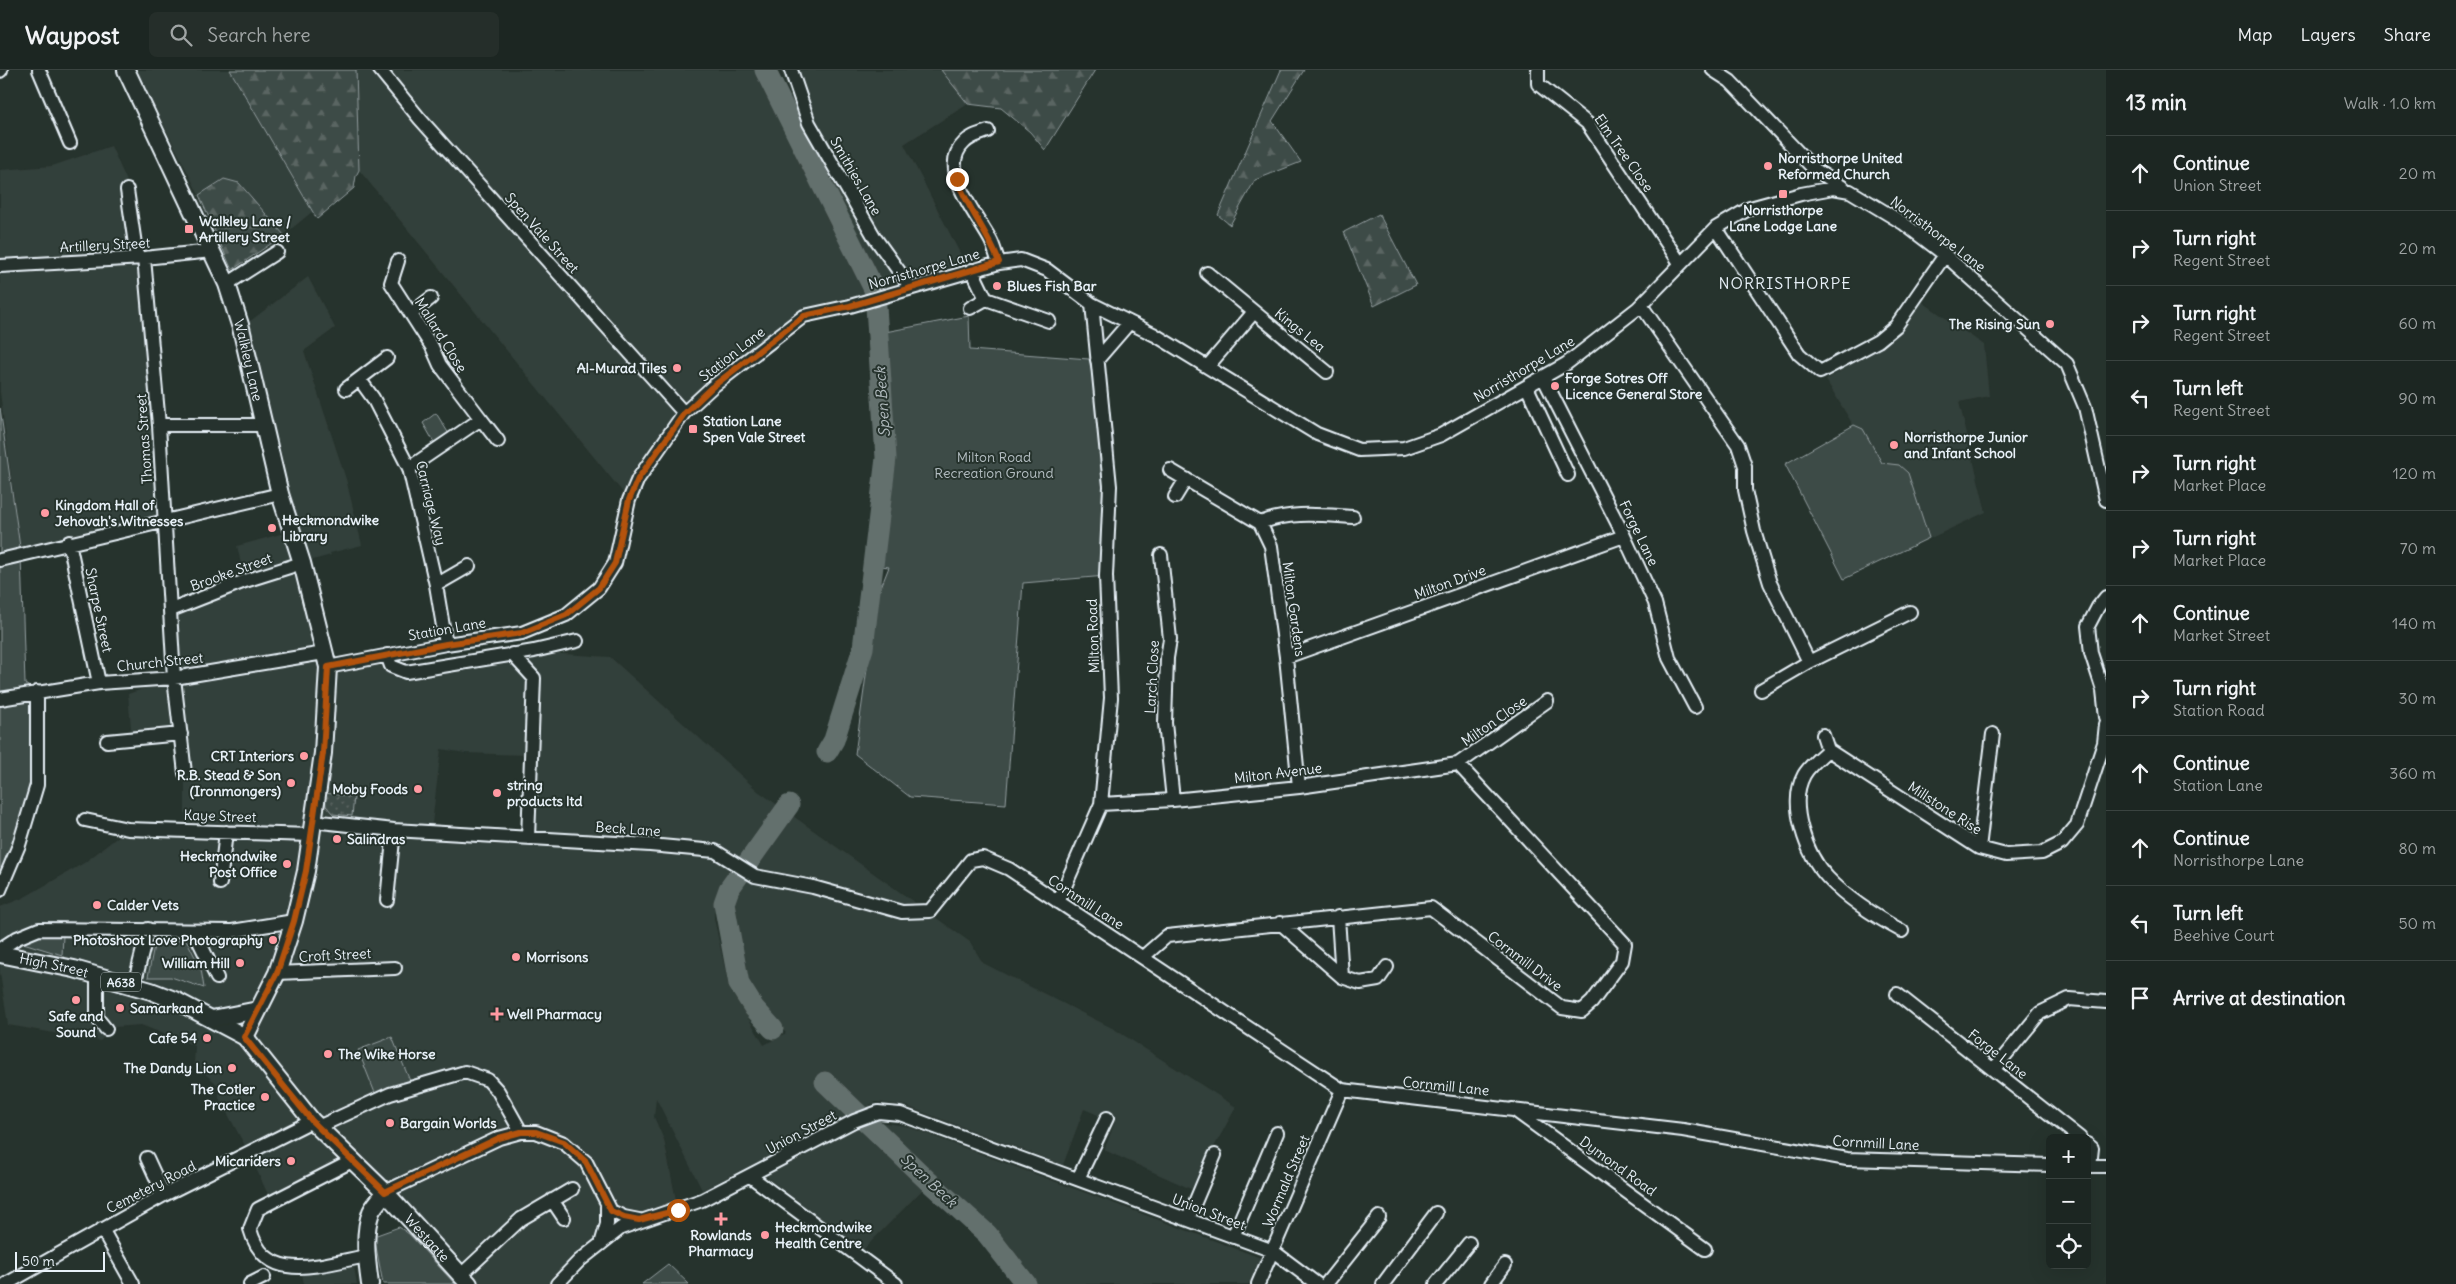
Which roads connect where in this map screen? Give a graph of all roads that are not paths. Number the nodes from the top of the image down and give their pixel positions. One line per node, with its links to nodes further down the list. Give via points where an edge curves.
1 (38, 70): 8 (street)
2 (126, 70): 12 (main road, Walkley Lane)
3 (380, 70): 42 (street, Spen Vale Street)
4 (791, 70): 23 (street, Smithies Lane, via 809,123 875,238)
5 (1538, 70): 18 (street, Elm Tree Close, via 1538,84 1587,123)
6 (1713, 70): 10 (street, via 1730,81 1814,169)
7 (988, 131): 17 (street, via 965,142 959,149 955,164 962,191)
8 (70, 143)
9 (127, 190): 15 (street, Thomas Street)
10 (1850, 192): 11 (street, Norristhorpe Lane, via 1833,188 1750,208); 14 (street, Norristhorpe Lane, via 1903,223)
11 (1716, 228): 14 (street, via 1799,354 1820,372 1878,341 1896,326); 18 (street, Norristhorpe Lane)
12 (212, 251): 15 (street, Artillery Street); 22 (main road, Walkley Lane)
13 (277, 252): 22 (street)
14 (1945, 255): 53 (street, Norristhorpe Lane, via 2068,364 2085,407)
15 (141, 258): 19 (street, Artillery Street); 44 (street, Thomas Street)
16 (398, 261): 31 (street, Mallard Close, via 391,283)
17 (999, 262): 20 (street, Norristhorpe Lane); 27 (street, Norristhorpe Lane, via 1021,260 1047,270)
18 (1680, 263): 28 (street, Norristhorpe Lane)
19 (0, 266)
20 (972, 270): 23 (street, Norristhorpe Lane); 25 (street)
21 (1207, 273): 30 (street, Kings Lea)
22 (228, 284): 45 (main road, Walkley Lane)
23 (911, 288): 26 (street, Norristhorpe Lane)
24 (431, 298): 31 (street)
25 (986, 299): 29 (street); 32 (street)
26 (862, 302): 42 (street, Station Lane, via 804,316 712,387)
27 (1092, 304): 33 (street, Norristhorpe Lane); 35 (street, Milton Road)
28 (1641, 305): 38 (street, Norristhorpe Lane, via 1572,360); 73 (street, via 1738,445 1745,466 1745,490 1754,530 1770,583)
29 (970, 308)
30 (1254, 312): 36 (street, Kings Lea); 37 (street, Kings Lea)
31 (411, 314): 43 (street, Mallard Close, via 440,365)
32 (1049, 321)
33 (1128, 323): 35 (street); 36 (street, Norristhorpe Lane)
34 (387, 358): 39 (street)
35 (1097, 360): 92 (street, Milton Road, via 1110,486 1106,576 1111,698)
36 (1208, 366): 40 (street, Norristhorpe Lane, via 1318,434 1359,450 1404,448 1441,435)
37 (1327, 372)
38 (1543, 377): 40 (street, Norristhorpe Lane); 57 (street, Forge Lane)
39 (360, 380): 41 (street); 47 (street, Carriage Way)
40 (1527, 387): 49 (street)
41 (346, 389)
42 (684, 414): 68 (street, Station Lane, via 638,479 629,500 615,563 599,588 566,615 522,633)
43 (481, 419): 46 (street, Mallard Close); 47 (street)
44 (159, 425): 45 (street); 55 (street, Thomas Street)
45 (265, 425): 51 (main road, Walkley Lane)
46 (498, 441)
47 (410, 468): 63 (street, Carriage Way)
48 (1170, 470): 50 (street)
49 (1568, 474)
50 (1186, 479): 52 (street); 56 (street)
51 (280, 494): 55 (street); 61 (main road, Walkley Lane)
52 (1175, 497)
53 (2106, 500)
54 (1353, 517): 56 (street, via 1301,514 1277,516)
55 (165, 520): 58 (street); 65 (street, Thomas Street)
56 (1260, 523): 71 (street, Milton Gardens, via 1271,546)
57 (1624, 536): 71 (street, Milton Drive); 80 (street, Forge Lane, via 1655,603 1670,658)
58 (68, 542): 60 (street); 75 (street, Sharpe Street)
59 (1161, 555): 91 (street, Larch Close, via 1170,639 1165,723)
60 (0, 560)
61 (302, 563): 65 (street, Brooke Street); 72 (main road, Walkley Lane)
62 (469, 566): 63 (street)
63 (436, 585): 68 (street, Carriage Way)
64 (2106, 597): 81 (street, via 2088,626)
65 (171, 610): 74 (street, Thomas Street)
66 (1910, 612): 73 (street)
67 (577, 641): 69 (street)
68 (446, 644): 70 (street, Station Lane)
69 (512, 654): 70 (street, via 406,672 391,666); 97 (street, via 534,678)
70 (387, 655): 72 (street, Station Lane)
71 (1286, 657): 90 (street, Milton Gardens)
72 (326, 660): 74 (street, Church Street); 94 (main road, Walkley Lane, via 323,753)
73 (1809, 662): 76 (street)
74 (174, 678): 75 (street, Church Street); 83 (street, Thomas Street)
75 (99, 683): 77 (street, Church Street)
76 (1761, 690)
77 (37, 692): 78 (street, Church Street); 100 (street, via 37,785 19,845)
78 (0, 699)
79 (1547, 701): 88 (street, Milton Close)
80 (1695, 707)
81 (2106, 717)
82 (2106, 724): 98 (street, Millstone Rise, via 2104,743 2077,825 2062,843 2042,853 2006,855)
83 (180, 734): 86 (street); 89 (street, Thomas Street)
84 (1993, 734): 98 (street)
85 (1823, 735): 87 (street)
86 (108, 741)
87 (1828, 750): 98 (street, Millstone Rise); 109 (street, via 1804,774 1797,798 1798,821 1826,877 1884,928)
88 (1458, 764): 90 (street, Milton Avenue); 104 (street, Cornmill Drive, via 1625,944 1622,962 1592,1002 1582,1011 1562,1008 1431,908)
89 (185, 773)
90 (1299, 787): 91 (street, Milton Avenue)
91 (1173, 800): 92 (street, Milton Avenue)
92 (1101, 804): 102 (street, Milton Road)
93 (85, 820): 96 (street, Kaye Street, via 128,829)
94 (312, 828): 95 (street, Beck Lane); 96 (street, Kaye Street); 105 (main road, Walkley Lane)
95 (394, 830): 97 (street, Beck Lane); 101 (street)
96 (226, 832): 99 (street)
97 (528, 838): 103 (street, Beck Lane, via 715,851 755,876 813,887 902,912)
98 (1979, 848)
99 (220, 883)
100 (0, 890)
101 (388, 900)
102 (1058, 902): 103 (street, Cornmill Lane, via 1009,869 983,858 971,860); 112 (street, Cornmill Lane)
103 (930, 911)
104 (1338, 917): 106 (street, Cornmill Drive); 117 (street)
105 (294, 921): 108 (street, via 232,931); 115 (main road, Walkley Lane)
106 (1280, 924): 112 (street, Cornmill Drive, via 1167,936); 117 (street)
107 (148, 929): 108 (street); 110 (street, via 39,929); 119 (street)
108 (194, 931): 118 (street)
109 (1902, 931)
110 (0, 949)
111 (0, 954): 116 (main road, High Street / A638)
112 (1143, 957): 127 (street, Cornmill Lane)
113 (1387, 967): 117 (street, via 1378,980 1360,983)
114 (395, 968): 115 (street, Croft Street)
115 (277, 973): 122 (main road, Walkley Lane)
116 (97, 975): 119 (main road, High Street / A638); 124 (street, via 97,1018)
117 (1342, 977)
118 (217, 978)
119 (134, 985): 123 (main road, High Street / A638, via 177,1001)
120 (1897, 994): 126 (street, Forge Lane)
121 (2106, 1002): 126 (street, via 2068,999 2040,1013)
122 (258, 1010): 123 (main road); 125 (main road, Walkley Lane)
123 (212, 1019): 125 (main road, High Street / A638)
124 (106, 1029)
125 (244, 1037): 130 (main road, A638)
126 (1994, 1069): 133 (street, Forge Lane)
127 (1342, 1090): 128 (street, Cornmill Lane); 157 (street, Wormald Street)
128 (1512, 1109): 137 (street, Cornmill Lane, via 1683,1130 1846,1159); 156 (street, Dymond Road)
129 (1106, 1118): 141 (street)
130 (315, 1124): 131 (street, Cemetery Road, via 390,1094 465,1072 488,1080 498,1091); 136 (main road, A638); 144 (street, Cemetery Road)
131 (521, 1132): 143 (street, via 499,1138); 146 (street, via 536,1132 564,1142 586,1162)
132 (1277, 1133): 153 (street)
133 (2075, 1134)
134 (1215, 1155): 150 (street)
135 (147, 1158): 144 (street)
136 (354, 1160): 143 (main road, A638); 158 (street, via 258,1209 250,1229 261,1262 270,1272 302,1274)
137 (2046, 1164)
138 (2091, 1166): 139 (street)
139 (2106, 1166)
140 (750, 1176): 141 (street, Union Street, via 854,1121 878,1112 900,1114); 151 (street, Union Street, via 678,1210); 167 (street)
141 (1078, 1179): 150 (street, Union Street)
142 (572, 1189): 145 (street)
143 (385, 1192): 158 (main road, via 368,1223); 161 (main road, Westgate / A638)
144 (164, 1196): 152 (street, Cemetery Road)
145 (552, 1200): 149 (street); 161 (street, via 521,1219)
146 (607, 1203): 151 (street, via 611,1211); 155 (street, via 608,1224)
147 (1436, 1213): 171 (street)
148 (1379, 1217): 170 (street)
149 (564, 1218)
150 (1188, 1219): 153 (street, Union Street)
151 (639, 1220): 155 (street, Union Street)
152 (102, 1229): 162 (street, Cemetery Road); 163 (street)
153 (1233, 1237): 157 (street, Union Street)
154 (1468, 1243): 172 (street)
155 (601, 1244): 166 (street, Union Street)
156 (1705, 1249)
157 (1273, 1251): 168 (street, Wormald Street); 169 (street, Union Street)
158 (366, 1256): 165 (main road)
159 (1505, 1265): 173 (street)
160 (264, 1278): 164 (street)
161 (465, 1279)
162 (6, 1284)
163 (133, 1284)
164 (250, 1284)
165 (370, 1284)
166 (557, 1284)
167 (896, 1284)
168 (1258, 1284)
169 (1317, 1284)
170 (1326, 1284)
171 (1383, 1284)
172 (1436, 1284)
173 (1490, 1284)

